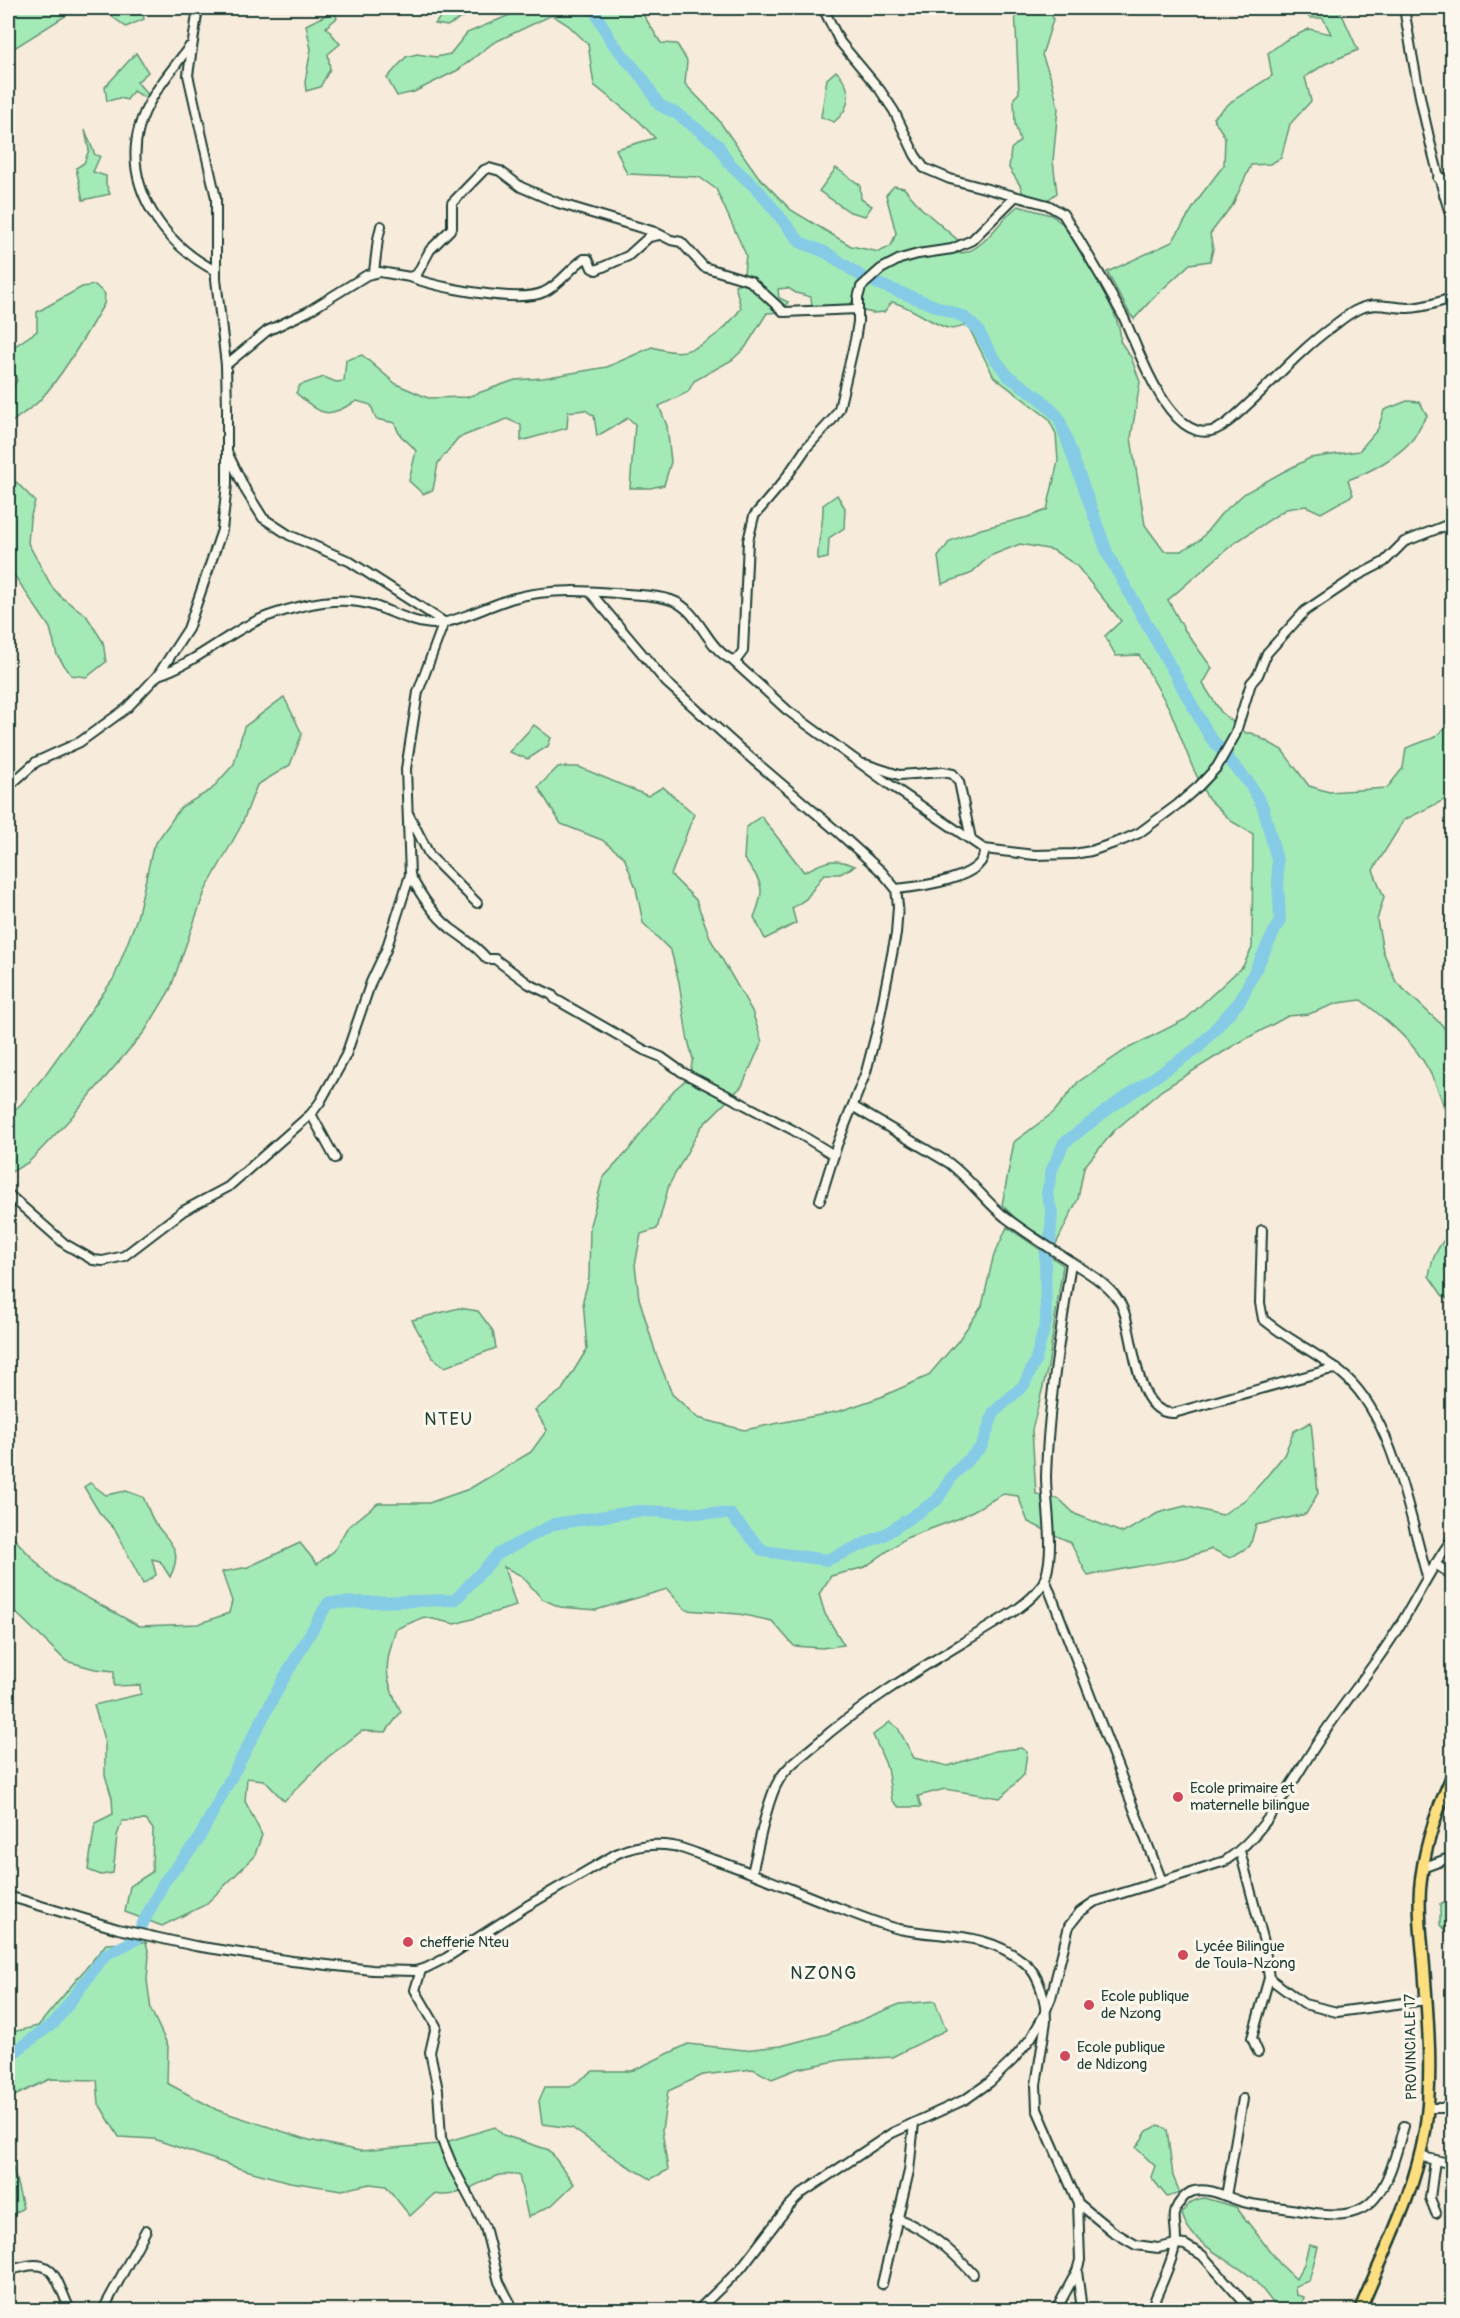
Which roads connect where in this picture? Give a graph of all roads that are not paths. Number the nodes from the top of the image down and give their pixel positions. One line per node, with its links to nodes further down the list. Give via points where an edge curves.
1 (198, 8): 4 (street)
2 (823, 8): 7 (street, via 840,42 894,111 924,168)
3 (1404, 8): 5 (street)
4 (191, 44): 11 (street, via 189,85 216,198); 11 (street, via 144,114 136,162 142,193 159,221 180,247)
5 (1438, 178): 6 (street); 8 (street)
6 (1452, 179)
7 (1014, 198): 14 (street, via 1048,205 1063,214 1124,319 1164,402 1175,416 1199,432 1227,423 1305,347 1356,310 1375,304 1415,308); 15 (street, via 967,243 910,256 881,270 861,287)
8 (1452, 220)
9 (381, 226): 12 (street)
10 (660, 234): 13 (street, via 596,270 584,259 552,288 534,295 480,292 426,283); 13 (street, via 538,195 489,168 457,196 452,207 452,228 430,250 417,274); 15 (street, via 681,242 710,270 750,281 784,312)
11 (216, 271): 16 (street)
12 (374, 273): 13 (street); 16 (street, via 267,331)
13 (410, 276)
14 (1452, 298)
15 (858, 309): 21 (street, via 851,362 839,409 760,507 751,524 743,651)
16 (226, 365): 17 (street)
17 (227, 452): 20 (street, via 263,518 289,535 349,561); 22 (street, via 225,507 215,555 188,629)
18 (1452, 524): 27 (street, via 1404,542 1384,562 1305,611 1267,653 1251,683 1235,735 1217,767 1154,822 1123,840 1074,854 1035,855)
19 (590, 592): 20 (street, via 530,594); 21 (street, via 663,598 679,604 721,653); 29 (street, via 666,682 839,833)
20 (444, 622): 22 (street, via 425,623 360,602 328,601 263,618 176,670); 25 (street, via 418,692 406,770)
21 (732, 660): 23 (street, via 787,710)
22 (158, 675): 24 (street, via 127,708 80,742 36,762)
23 (860, 763): 26 (street); 26 (street, via 899,776 953,774 959,782)
24 (8, 787)
25 (407, 811): 28 (street); 30 (street, via 430,856)
26 (971, 839): 27 (street)
27 (984, 849): 29 (street, via 982,861 952,879)
28 (410, 875): 32 (street, via 346,1054 328,1090); 33 (street, via 434,912 487,959 495,959 597,1024)
29 (896, 889): 31 (street, via 898,906 891,964)
30 (477, 903)
31 (854, 1107): 33 (street); 38 (street, via 949,1163 1002,1215)
32 (310, 1114): 34 (street); 35 (street, via 228,1187 183,1211 135,1250 113,1259 93,1260 65,1244)
33 (834, 1155): 36 (street)
34 (335, 1158)
35 (8, 1194)
36 (820, 1200)
37 (1262, 1230): 39 (street, via 1263,1319)
38 (1071, 1262): 39 (street, via 1109,1289 1120,1303 1142,1385 1165,1413); 44 (street, via 1048,1445 1049,1554)
39 (1337, 1369): 43 (street, via 1357,1387 1372,1409 1398,1473)
40 (1452, 1540): 41 (street)
41 (1435, 1564): 42 (street); 43 (street)
42 (1452, 1575)
43 (1427, 1576): 46 (street, via 1377,1660)
44 (1045, 1579): 49 (street, via 1016,1610 876,1697 787,1770 773,1794); 50 (street)
45 (1452, 1776): 48 (main road, PROVINCIALE 17)
46 (1240, 1851): 50 (street, via 1225,1861); 53 (street, via 1264,1942)
47 (1452, 1857): 48 (street)
48 (1422, 1868): 54 (main road, PROVINCIALE 17, via 1419,1891)
49 (752, 1873): 52 (street, via 676,1847 659,1844 629,1848); 55 (street, via 882,1924 985,1942 1025,1963 1033,1972)
50 (1161, 1879): 55 (street, via 1094,1902 1080,1912 1069,1926)
51 (8, 1896): 52 (street, via 118,1929 195,1946 372,1970)
52 (421, 1970): 78 (street, via 415,1990 436,2026 430,2052 438,2090 441,2138 484,2227 499,2282)
53 (1269, 1978): 54 (street, via 1304,2004 1337,2012); 56 (street, via 1252,2038)
54 (1426, 2000): 58 (main road, PROVINCIALE 17)
55 (1046, 2010): 60 (street, via 1031,2038 990,2082 966,2099); 66 (street, via 1036,2085 1037,2109)
56 (1258, 2052)
57 (1243, 2099): 65 (street)
58 (1427, 2108): 59 (street); 62 (main road, PROVINCIALE 17)
59 (1452, 2108)
60 (914, 2123): 68 (street, via 909,2171); 79 (street, via 878,2141 802,2193 741,2268)
61 (1404, 2126): 65 (street, via 1394,2160 1376,2198 1352,2213 1321,2214 1244,2203)
62 (1419, 2156): 63 (street); 83 (main road, PROVINCIALE 17, via 1396,2226)
63 (1435, 2160): 64 (street); 67 (street, via 1430,2198)
64 (1452, 2164)
65 (1226, 2196): 70 (street, via 1193,2191 1185,2196 1175,2213)
66 (1078, 2204): 70 (street, via 1136,2245 1158,2248); 72 (street, via 1081,2248)
67 (1436, 2212)
68 (897, 2218): 73 (street, via 929,2233 954,2252); 74 (street)
69 (146, 2230): 77 (street)
70 (1176, 2244): 75 (street); 82 (street, via 1202,2255)
71 (8, 2271): 76 (street, via 28,2265 48,2267)
72 (1077, 2271): 80 (street); 81 (street)
73 (973, 2274)
74 (882, 2284)
75 (1154, 2302)
76 (70, 2310)
77 (103, 2310)
78 (514, 2310)
79 (698, 2310)
80 (1056, 2310)
81 (1082, 2310)
82 (1251, 2310)
83 (1360, 2310)

